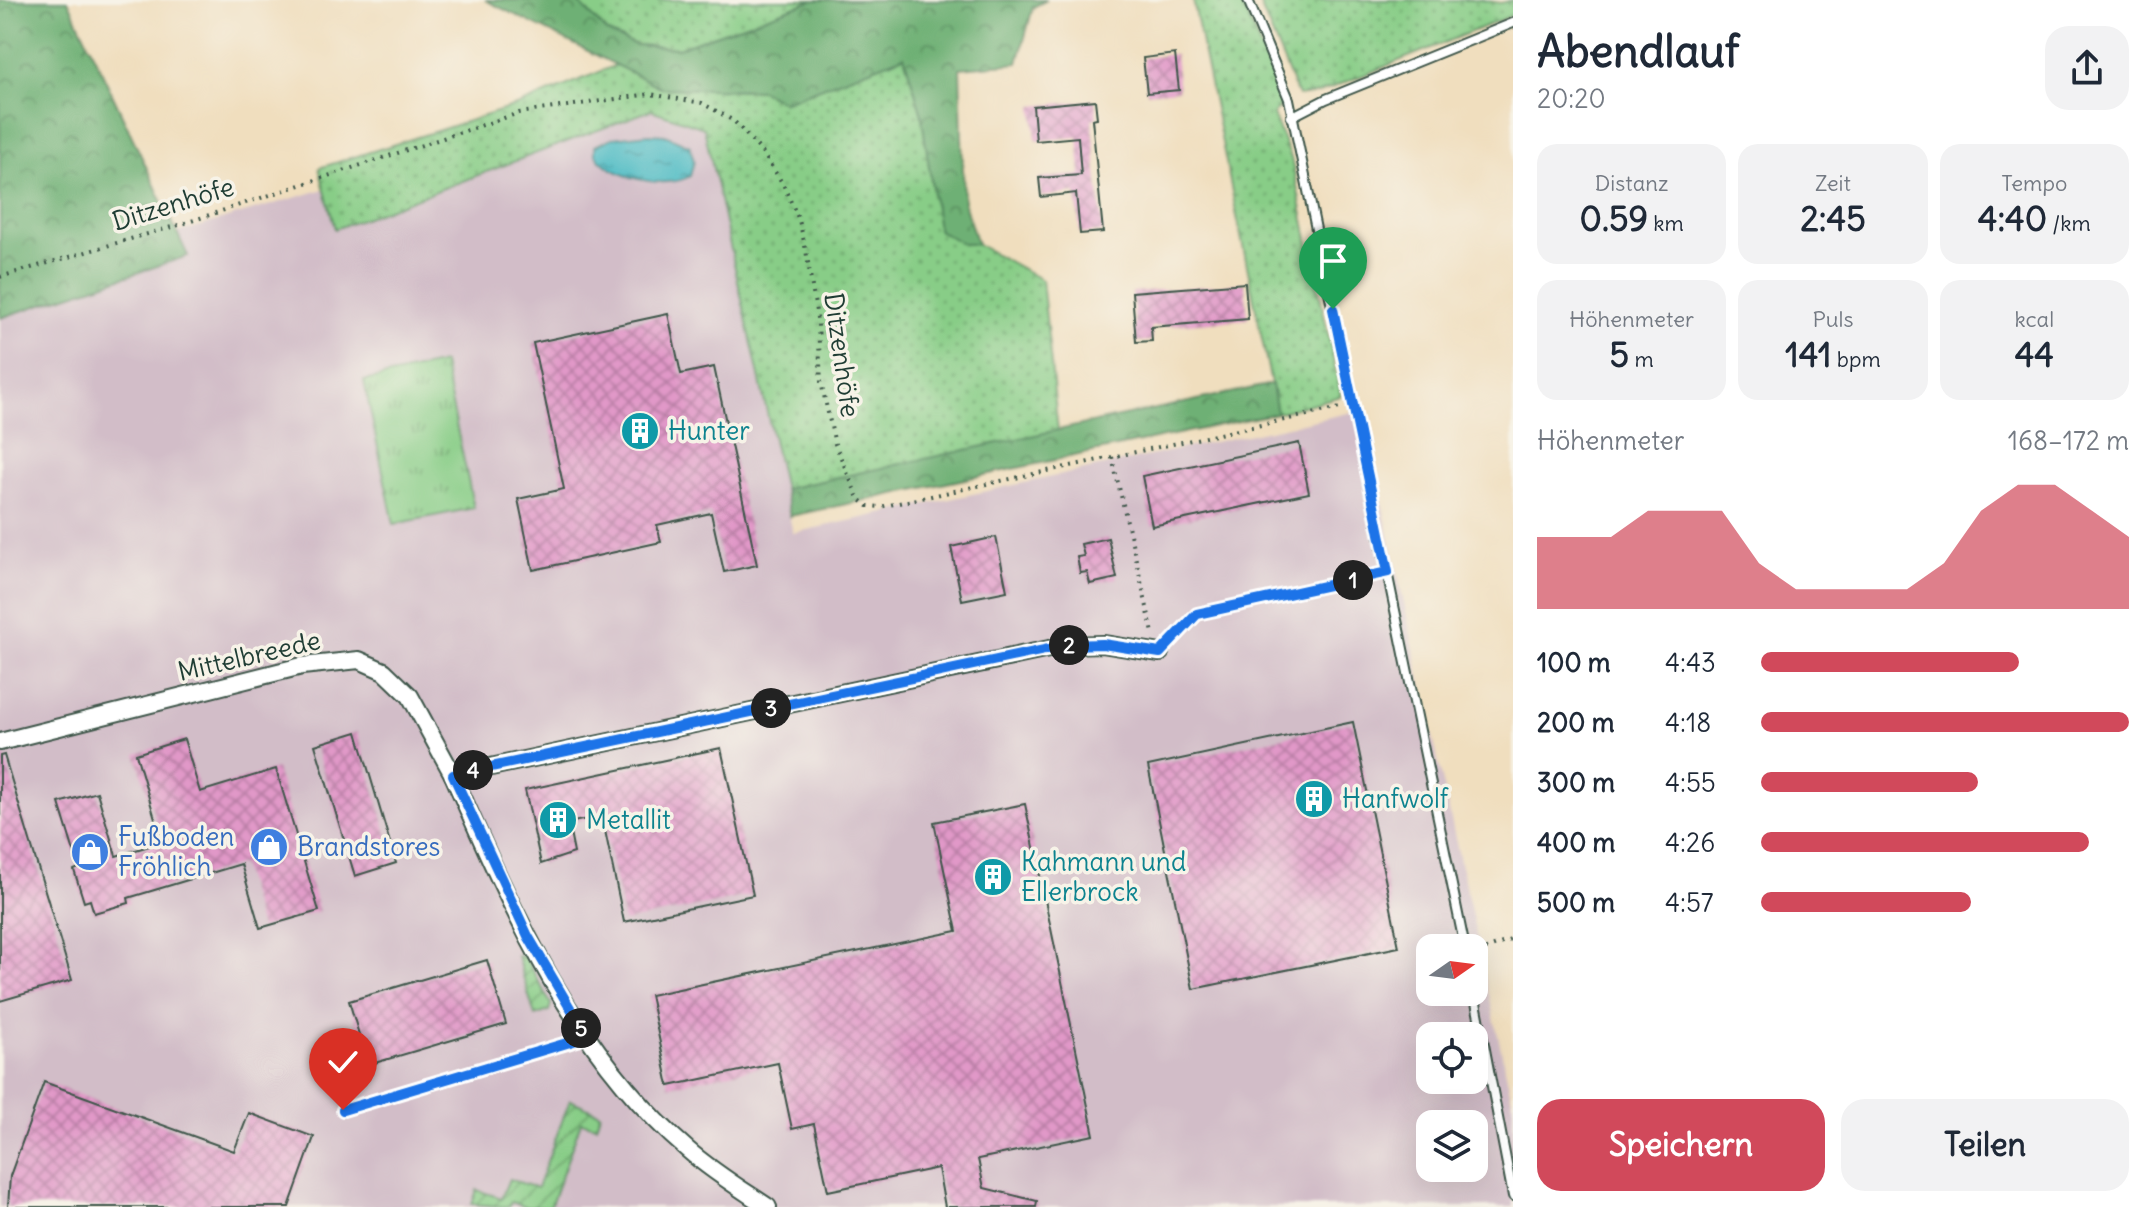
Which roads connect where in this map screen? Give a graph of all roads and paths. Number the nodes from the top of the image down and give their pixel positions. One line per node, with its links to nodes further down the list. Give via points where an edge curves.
1 (1248, 0): 3 (lane, via 1273,55)
2 (1513, 23): 3 (lane)
3 (1291, 117): 5 (lane)
4 (0, 277): 6 (path, Ditzenhöfe, via 182,224 495,119 634,96 679,98 702,103 734,121 783,184 806,250 821,382 835,444 858,498 880,507)
5 (1354, 405): 6 (path, Ditzenhöfe); 7 (lane)
6 (1112, 457): 8 (path)
7 (1388, 572): 9 (lane, via 1197,614); 12 (lane)
8 (1147, 613)
9 (1160, 653): 11 (street, via 1103,644 1068,645)
10 (0, 742): 11 (street, Mittelbreede, via 302,666 359,660 384,671 410,696)
11 (453, 775): 16 (street, Mittelbreede, via 528,936)
12 (1462, 934)
13 (1513, 939): 14 (path)
14 (1488, 948)
15 (1477, 1006): 18 (lane)
16 (587, 1037): 17 (lane); 19 (street, Mittelbreede, via 641,1104 687,1149)
17 (343, 1110)
18 (1513, 1196)
19 (768, 1207)

